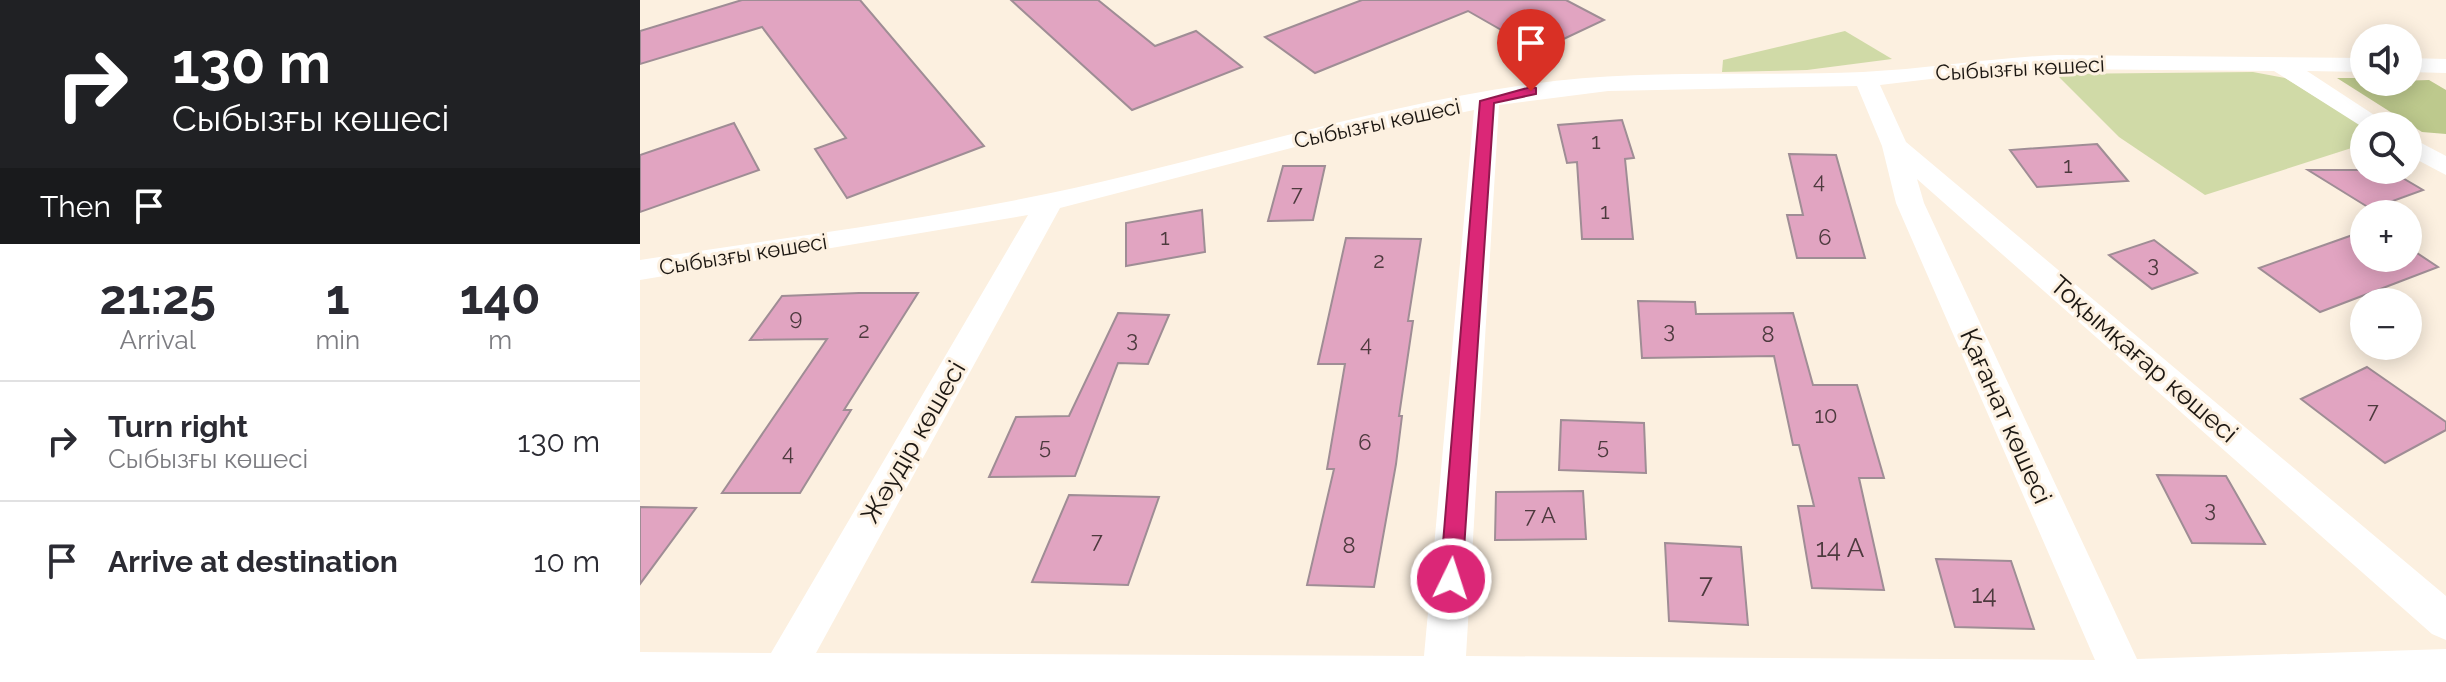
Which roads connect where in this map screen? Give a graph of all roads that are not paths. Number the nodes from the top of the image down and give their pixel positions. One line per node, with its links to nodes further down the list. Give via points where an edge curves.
1 (2280, 65): 2 (street, Сыбызғы көшесі); 5 (street, Сыбызғы көшесі, via 2043,63); 7 (street)
2 (2350, 65)
3 (2422, 65): 4 (street)
4 (2446, 66)
5 (1866, 79): 6 (street, Сыбызғы көшесі, via 1608,84); 8 (street, Тоқымқағар көшесі)
6 (1487, 101): 11 (street, Сыбызғы көшесі, via 1308,136); 17 (street)
7 (2356, 112)
8 (1895, 146): 13 (street, Тоқымқағар көшесі); 18 (street, Қағанат көшесі, via 1910,203)
9 (2422, 152): 10 (street)
10 (2446, 167)
11 (1049, 202): 12 (street, Сыбызғы көшесі); 16 (street, Жәудір көшесі)
12 (640, 270)
13 (2446, 621)
14 (2446, 669): 18 (street)
15 (640, 672): 16 (street)
16 (780, 676): 17 (street)
17 (1444, 678): 18 (street)
18 (2125, 681)

